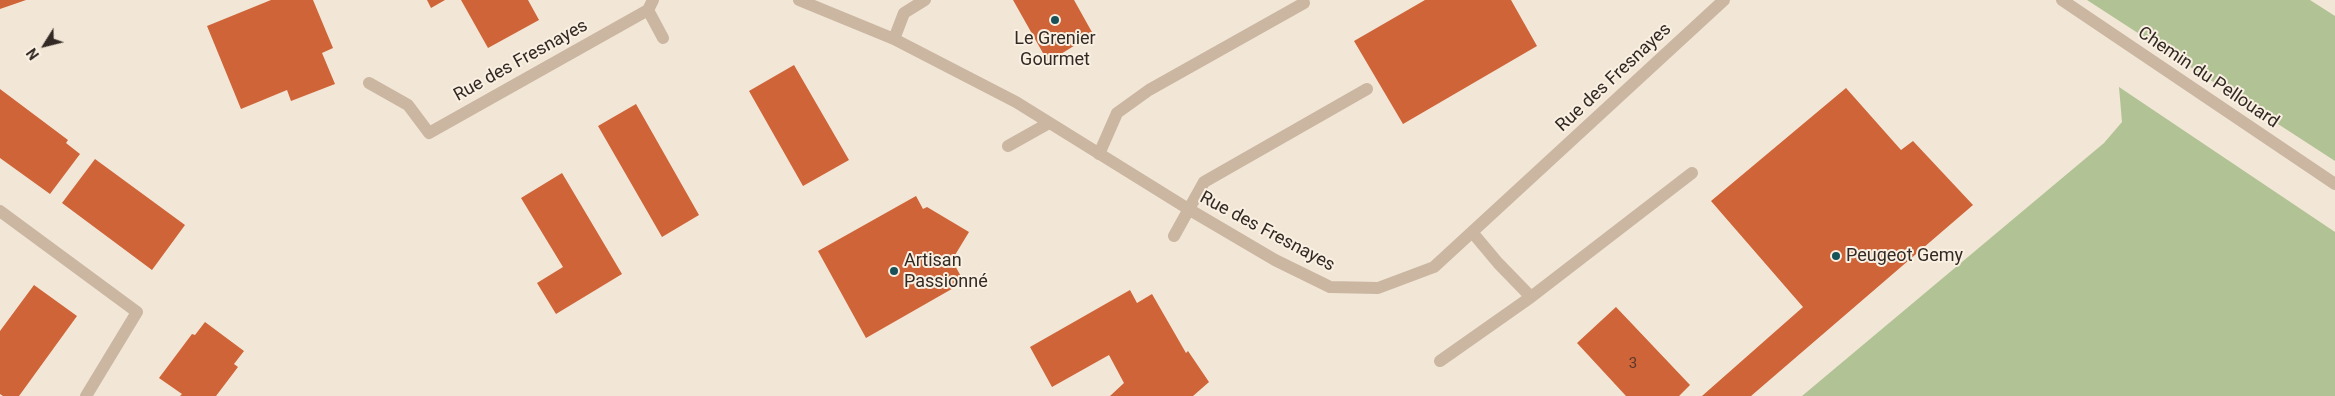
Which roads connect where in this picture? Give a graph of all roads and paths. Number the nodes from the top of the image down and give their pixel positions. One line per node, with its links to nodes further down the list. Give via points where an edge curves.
1 (799, 0): 8 (street, Rue des Fresnayes)
2 (925, 0): 8 (street, via 904,13)
3 (1724, 0): 18 (street, Rue des Fresnayes)
4 (2062, 0): 15 (street, Chemin du Pellouard)
5 (1304, 3): 13 (street, via 1149,90 1117,113)
6 (650, 5): 7 (street); 9 (street, Rue des Fresnayes, via 429,133 408,105)
7 (663, 38)
8 (894, 39): 11 (street, Rue des Fresnayes, via 1016,102)
9 (369, 83)
10 (1367, 89): 16 (street, via 1204,182)
11 (1049, 123): 12 (street); 13 (street, Rue des Fresnayes)
12 (1008, 146)
13 (1099, 154): 16 (street, Rue des Fresnayes)
14 (1692, 174): 20 (street)
15 (2335, 184)
16 (1190, 210): 18 (street, Rue des Fresnayes, via 1275,260 1330,287 1378,288 1434,267); 19 (street)
17 (0, 211): 22 (street, via 137,312)
18 (1472, 232): 20 (street)
19 (1174, 236)
20 (1531, 297): 21 (street)
21 (1440, 361)
22 (86, 396)

